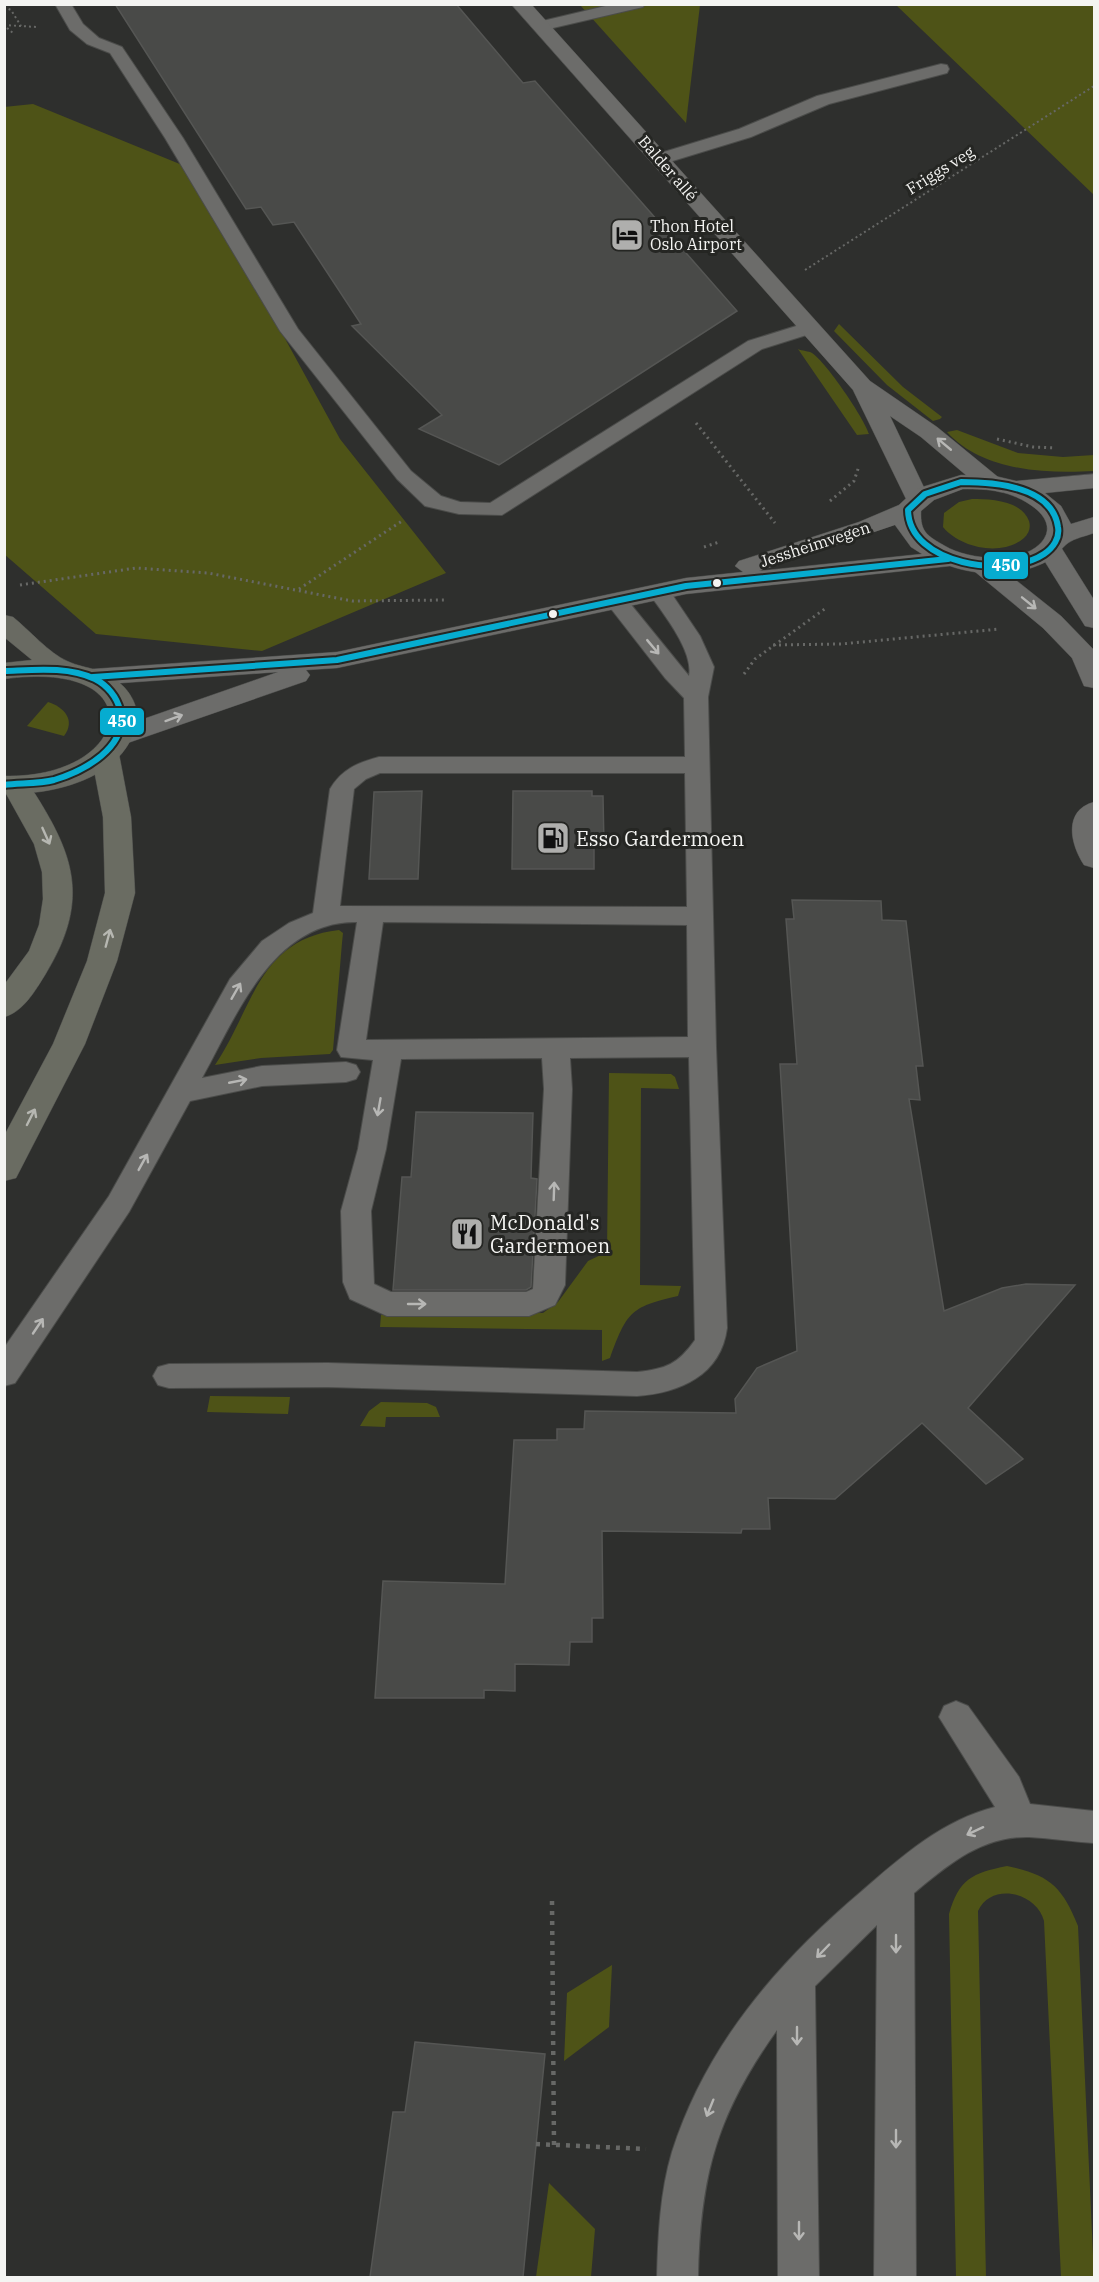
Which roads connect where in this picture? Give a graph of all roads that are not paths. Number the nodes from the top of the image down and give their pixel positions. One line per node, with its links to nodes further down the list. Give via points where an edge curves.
1 (63, 4): 7 (lane, via 76,27 93,41 116,50 290,331 404,475 433,501 459,508 494,510 755,345)
2 (520, 4): 4 (main road, Balder allé)
3 (636, 4): 4 (lane)
4 (540, 26): 6 (main road, Balder allé)
5 (941, 69): 6 (lane, via 823,100 745,133)
6 (660, 159): 7 (main road, Balder allé)
7 (809, 328): 8 (main road, Balder allé)
8 (862, 386): 10 (main road, Balder allé, one-way to 8, via 928,432); 12 (main road, Balder allé, via 891,440)
9 (1095, 481): 11 (main road)
10 (989, 482): 11 (main road); 12 (main road, Jessheimvegen, via 936,488)
11 (1016, 488): 14 (main road, via 1047,504 1056,515 1060,527)
12 (912, 504): 15 (main road, Balder allé, via 906,520 909,532); 17 (main road, Jessheimvegen, via 820,544)
13 (1095, 524): 14 (main road)
14 (1055, 544): 16 (main road, via 1022,563); 20 (main road)
15 (948, 560): 16 (main road); 17 (main road, Jessheimvegen)
16 (983, 566): 26 (main road, one-way to 26, via 1052,622 1084,655)
17 (686, 586): 18 (main road, Jessheimvegen)
18 (659, 592): 19 (main road, Jessheimvegen); 27 (lane, via 689,636 702,667)
19 (616, 601): 22 (main road, Jessheimvegen); 27 (lane, one-way to 27)
20 (1095, 620)
21 (4, 623): 23 (highway)
22 (337, 660): 25 (main road, Jessheimvegen); 28 (main road, Jessheimvegen, one-way to 22)
23 (57, 668): 24 (highway); 25 (highway)
24 (4, 671)
25 (93, 677): 28 (highway, via 110,688 122,703 124,720)
26 (1095, 680)
27 (696, 697): 29 (lane)
28 (112, 746): 30 (highway, via 81,771 50,782); 42 (highway, one-way to 28, via 69,1044 102,961 120,892)
29 (697, 765): 34 (lane, via 368,768 347,780 342,789); 35 (lane)
30 (10, 786): 36 (highway, one-way to 36, via 44,831 59,881 51,937 39,963)
31 (1095, 811): 32 (main road, via 1085,828 1087,844)
32 (1095, 858)
33 (371, 913): 34 (lane); 35 (lane); 39 (lane, via 351,1050)
34 (326, 916): 41 (lane, one-way to 34, via 252,965 284,936)
35 (700, 916): 37 (lane)
36 (4, 1006)
37 (702, 1047): 38 (lane); 44 (lane, via 712,1328 704,1354 682,1373 661,1382 637,1384 328,1375)
38 (555, 1048): 39 (lane); 39 (lane, one-way to 38, via 372,1149 356,1211 361,1291 387,1304 529,1304 544,1297 550,1285 558,1089)
39 (388, 1049)
40 (346, 1072): 41 (lane, one-way to 40, via 262,1076)
41 (180, 1093): 43 (lane, one-way to 41, via 119,1204)
42 (4, 1169)
43 (4, 1374)
44 (169, 1376)
45 (956, 1717): 46 (lane, via 1006,1789)
46 (1018, 1820): 47 (lane); 48 (lane, one-way to 48, via 986,1826 947,1844)
47 (1095, 1827)
48 (896, 1886): 49 (lane, one-way to 49, via 845,1928); 52 (lane, one-way to 52)
49 (796, 1978): 50 (lane, one-way to 50, via 747,2038 714,2098 693,2151 678,2224); 51 (lane, one-way to 51)
50 (677, 2277)
51 (799, 2277)
52 (895, 2277)

